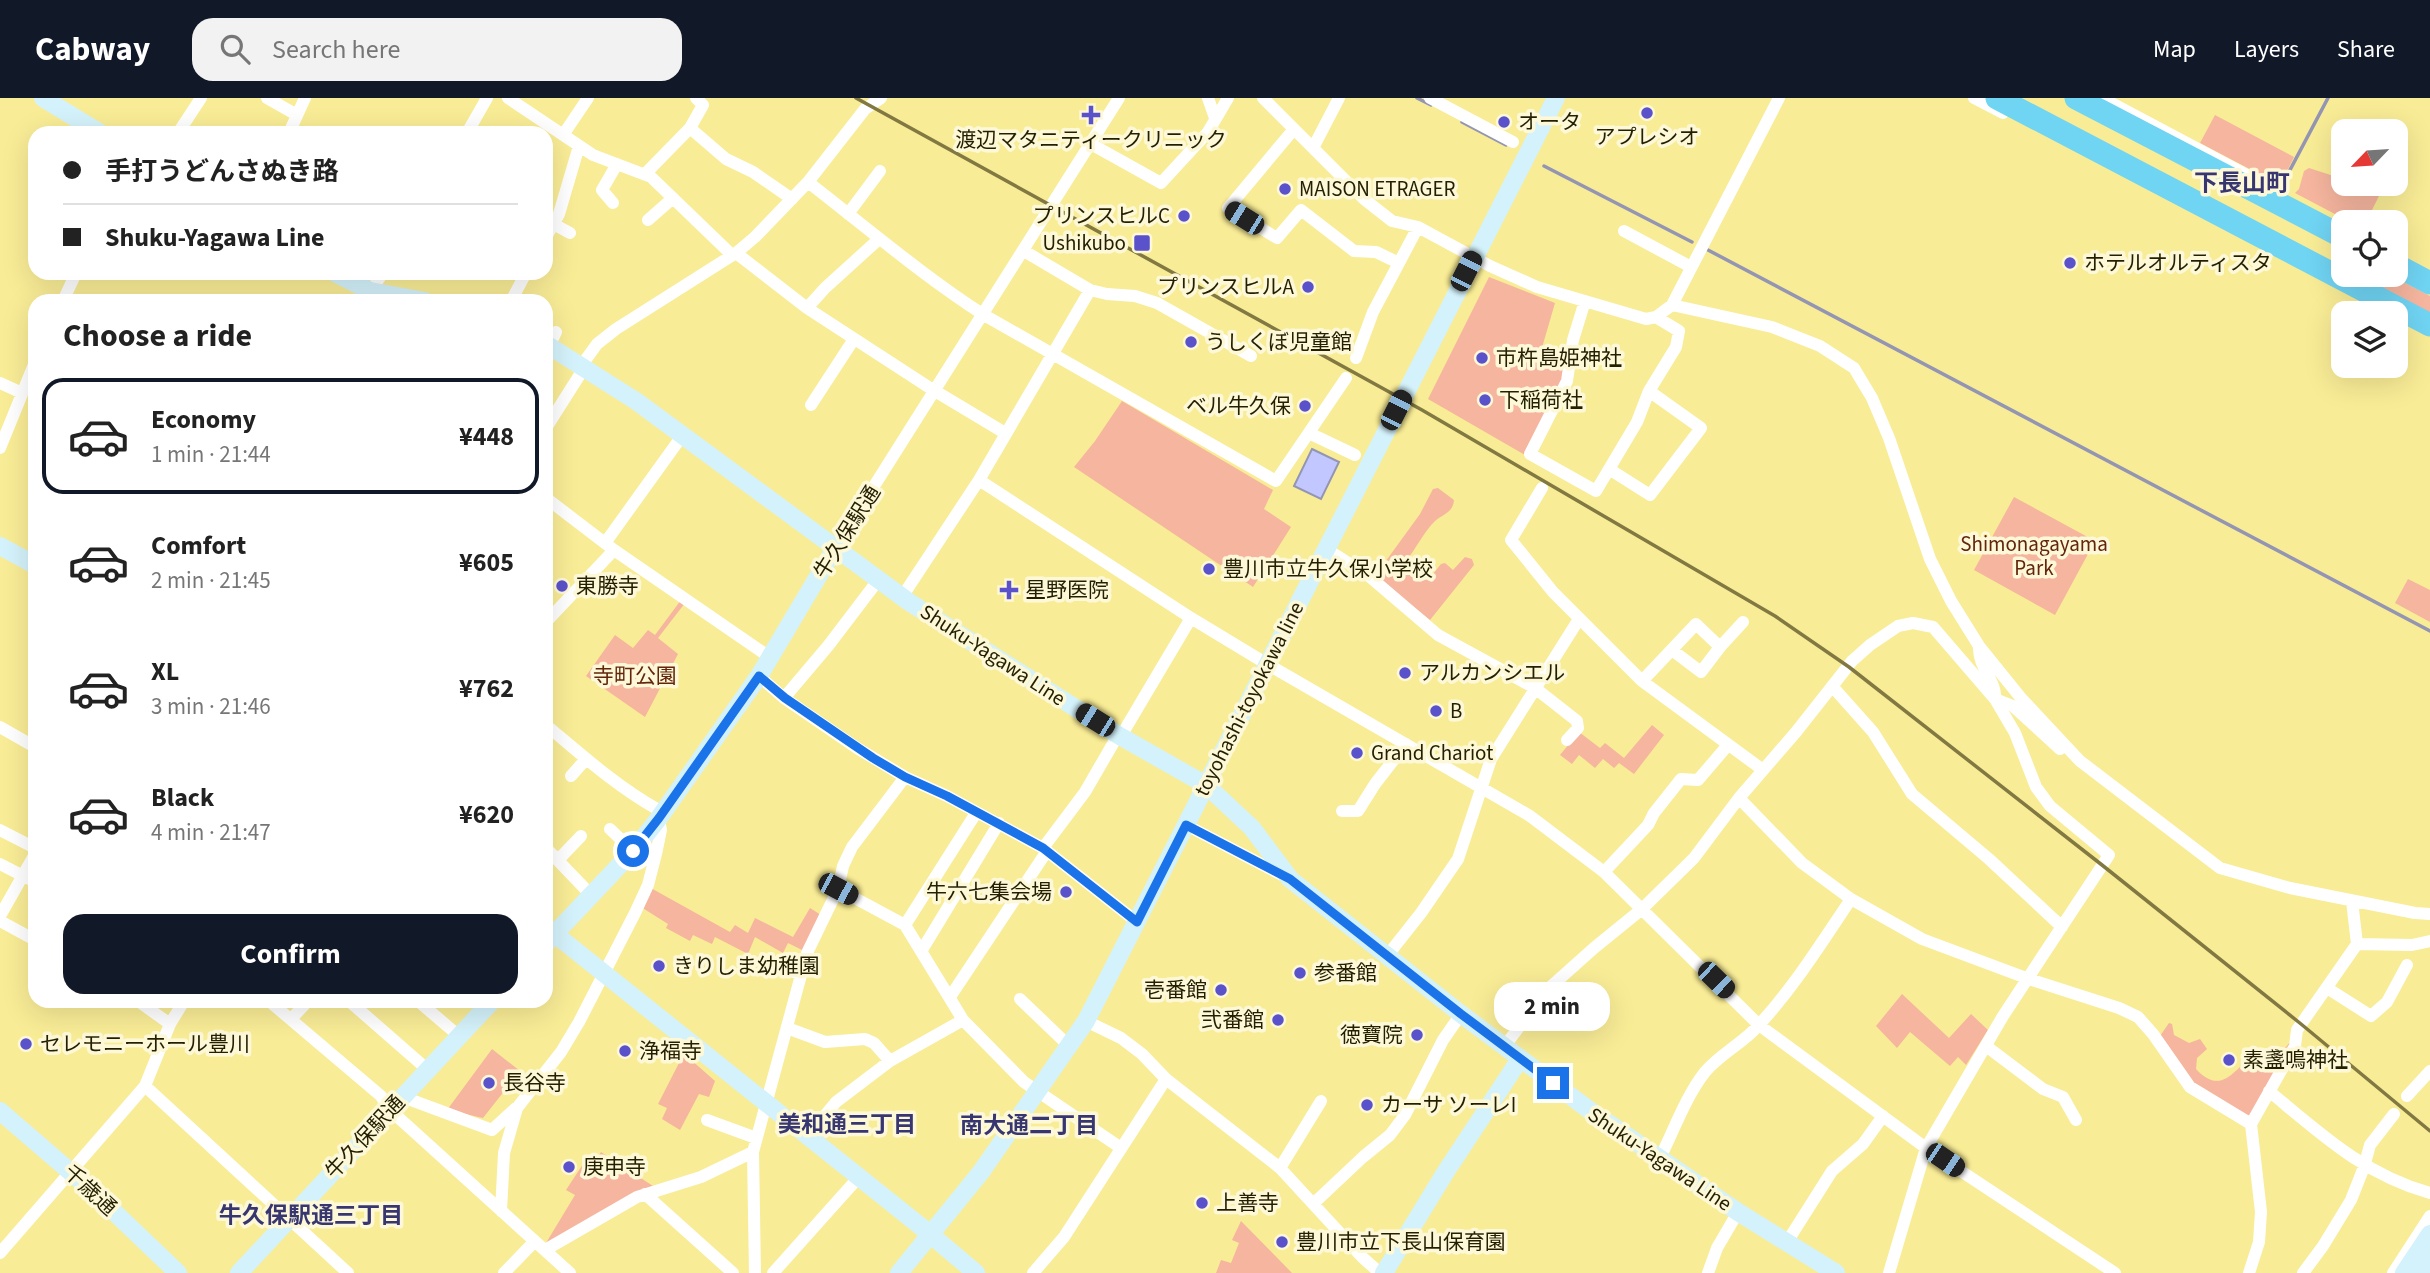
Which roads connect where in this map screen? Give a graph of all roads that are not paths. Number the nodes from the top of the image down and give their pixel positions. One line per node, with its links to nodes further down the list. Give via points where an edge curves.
1 (201, 98): 25 (street)
2 (267, 98): 22 (street)
3 (305, 98): 22 (street)
4 (488, 98): 27 (street)
5 (508, 98): 28 (street)
6 (588, 98): 32 (street)
7 (696, 98): 30 (street, via 703,106)
8 (881, 98): 40 (street, via 865,109)
9 (1119, 98): 34 (street, 牛久保駅通)
10 (1208, 98): 23 (street)
11 (1228, 98): 23 (street)
12 (1263, 98): 31 (street)
13 (1339, 98): 36 (street)
14 (1430, 98): 33 (street)
15 (1556, 98): 57 (main road, toyohashi-toyokawa line)
16 (1779, 98): 59 (street)
17 (1975, 98): 54 (street, via 2271,251)
18 (1997, 98): 54 (highway)
19 (2076, 98): 44 (highway)
20 (2102, 98): 44 (street, via 2292,200)
21 (53, 101): 24 (main road)
22 (298, 114): 26 (street)
23 (1215, 118): 34 (street, via 1208,132 1161,183)
24 (90, 126)
25 (183, 126)
26 (292, 126)
27 (471, 126)
28 (550, 126)
29 (553, 128): 32 (street)
30 (690, 128): 39 (street); 42 (street, via 726,159)
31 (1294, 129): 36 (street); 58 (street, via 1228,208 1278,238 1301,210 1354,251 1376,252)
32 (563, 135): 35 (street)
33 (1513, 142)
34 (1091, 144): 55 (street, 牛久保駅通)
35 (579, 146): 37 (street); 46 (street, via 559,215)
36 (1313, 148): 49 (street, via 1392,221)
37 (617, 164): 39 (street); 43 (street, via 603,190)
38 (880, 171): 45 (street)
39 (645, 174): 41 (street)
40 (808, 182): 42 (street); 45 (street)
41 (673, 198): 47 (street); 56 (street)
42 (792, 199): 56 (street)
43 (613, 203)
44 (2290, 209): 51 (highway)
45 (848, 214): 53 (street)
46 (553, 220)
47 (648, 220)
48 (553, 224): 52 (street)
49 (1418, 226): 57 (street); 58 (street)
50 (1624, 231): 59 (street)
51 (2331, 231)
52 (570, 233)
53 (879, 239): 65 (street); 66 (street)
54 (2280, 246): 68 (highway)
55 (1024, 251): 61 (street); 66 (street, 牛久保駅通)
56 (734, 254): 65 (street); 75 (street, via 604,338)
57 (1474, 257): 63 (street, via 1537,286); 96 (main road, toyohashi-toyokawa line)
58 (1399, 263): 74 (street)
59 (1692, 267): 64 (street)
60 (344, 280): 62 (main road)
61 (1090, 289): 72 (street); 73 (street, via 1157,303)
62 (363, 294)
63 (1585, 301): 67 (street, via 1646,319); 89 (street, via 1567,381 1531,454 1596,491)
64 (1672, 305): 67 (street); 104 (street, via 1772,327 1820,346 1854,368 1889,438 1930,559)
65 (807, 309): 70 (street)
66 (984, 315): 72 (street); 79 (street, 牛久保駅通)
67 (1656, 317): 80 (street, via 1679,331 1676,347)
68 (2423, 321): 69 (street, via 2414,328)
69 (2430, 336)
70 (854, 339): 79 (street); 82 (street)
71 (553, 342): 75 (main road, Shuku-Yagawa Line)
72 (1053, 355): 84 (street); 85 (street, via 1276,481)
73 (1251, 356)
74 (1356, 358)
75 (582, 366): 83 (street); 86 (main road, Shuku-Yagawa Line)
76 (1346, 378): 85 (street)
77 (28, 379): 81 (street)
78 (0, 383): 81 (street)
79 (936, 391): 84 (street); 95 (street, 牛久保駅通)
80 (1649, 391): 89 (street); 89 (street, via 1701,428 1650,495)
81 (22, 393): 87 (street)
82 (811, 405)
83 (553, 417)
84 (1005, 433): 90 (street)
85 (1309, 433): 88 (street)
86 (682, 436): 94 (street); 95 (main road, Shuku-Yagawa Line)
87 (0, 448)
88 (1355, 455)
89 (1609, 469)
90 (979, 480): 99 (street); 101 (street)
91 (1542, 488): 102 (street, via 1511,540)
92 (553, 503): 94 (street)
93 (0, 546): 97 (main road)
94 (609, 547): 100 (street); 107 (street)
95 (835, 548): 98 (main road, Shuku-Yagawa Line); 107 (main road, 牛久保駅通)
96 (1325, 548): 108 (main road, toyohashi-toyokawa line); 112 (street, via 1370,577 1438,635)
97 (28, 561)
98 (879, 579): 99 (main road, Shuku-Yagawa Line); 113 (street)
99 (902, 597): 117 (main road, Shuku-Yagawa Line)
100 (553, 614)
101 (1191, 618): 108 (street); 117 (street)
102 (1579, 619): 110 (street); 112 (street)
103 (1743, 622): 105 (street)
104 (1979, 646): 114 (street, via 1978,656 1996,690); 123 (street)
105 (1720, 647): 106 (street, via 1701,672); 106 (street, via 1696,624)
106 (1672, 650): 110 (street)
107 (771, 658): 109 (main road, 牛久保駅通)
108 (1267, 664): 120 (street); 127 (main road, toyohashi-toyokawa line)
109 (759, 676): 113 (street); 132 (main road, 牛久保駅通)
110 (1642, 681): 121 (street)
111 (1832, 686): 114 (street, via 1870,645 1898,626 1913,624 1933,627); 124 (street); 159 (street, via 1873,732 1912,794)
112 (1535, 688): 118 (street, via 1577,721 1578,728); 128 (street, via 1491,759)
113 (785, 698): 126 (street)
114 (1995, 699): 123 (street, via 2013,706 2050,741); 159 (street, via 2015,733 2036,787 2050,806 2109,855)
115 (0, 727): 119 (street)
116 (553, 731): 122 (street)
117 (1119, 736): 127 (main road, Shuku-Yagawa Line); 139 (street)
118 (1567, 740)
119 (28, 743)
120 (1406, 744): 128 (street); 130 (street, via 1358,811)
121 (1728, 745): 124 (street); 145 (street, via 1698,780 1681,779 1648,825)
122 (586, 759): 125 (street); 132 (street, via 657,809)
123 (2080, 761): 152 (street, via 2220,868)
124 (1763, 770): 129 (street)
125 (571, 776)
126 (905, 777): 131 (street); 149 (street, via 852,847)
127 (1206, 785): 134 (main road, toyohashi-toyokawa line); 148 (main road, Shuku-Yagawa Line, via 1252,828)
128 (1482, 788): 145 (street, via 1530,816); 166 (street, via 1458,859)
129 (1738, 798): 151 (street, via 1802,863); 153 (street, via 1694,858)
130 (1342, 811)
131 (976, 813): 133 (street); 158 (street)
132 (659, 818): 140 (main road, 牛久保駅通); 169 (street, via 661,830 648,885)
133 (999, 823): 139 (street); 165 (street)
134 (1186, 825): 148 (street); 157 (main road, toyohashi-toyokawa line)
135 (610, 829): 140 (street)
136 (0, 830): 138 (street)
137 (581, 836): 142 (street)
138 (28, 844)
139 (1045, 850): 157 (street); 173 (street)
140 (633, 851): 150 (main road, 牛久保駅通)
141 (553, 855): 142 (street)
142 (558, 860): 150 (street)
143 (0, 864): 146 (street)
144 (28, 865): 146 (street)
145 (1604, 872): 153 (street)
146 (22, 875): 147 (street); 155 (street)
147 (28, 878)
148 (1290, 879): 166 (main road, Shuku-Yagawa Line)
149 (838, 889): 158 (street); 170 (street, via 811,942)
150 (592, 896): 160 (main road, 牛久保駅通)
151 (1851, 899): 171 (street, via 1922,939); 187 (street)
152 (2352, 901): 154 (street); 164 (street)
153 (1642, 909): 187 (street); 192 (street, via 1547,990)
154 (2430, 914)
155 (0, 916)
156 (0, 921): 161 (street)
157 (1137, 922): 185 (main road, toyohashi-toyokawa line)
158 (905, 925): 165 (street)
159 (2062, 927): 171 (street)
160 (553, 931)
161 (28, 936)
162 (553, 938): 169 (main road)
163 (2430, 941): 164 (street)
164 (2357, 944): 172 (street)
165 (922, 950): 173 (street)
166 (1387, 956): 182 (main road, Shuku-Yagawa Line)
167 (2407, 965): 172 (street, via 2387,1002 2371,1016)
168 (787, 969): 170 (street)
169 (603, 973): 204 (main road); 205 (street, via 561,1052)
170 (802, 975): 188 (street, via 791,990)
171 (2029, 979): 191 (street); 211 (street, via 2138,1017 2190,1087)
172 (2327, 988): 199 (street, via 2297,1030 2294,1046)
173 (950, 997): 184 (street)
174 (1020, 999): 190 (street)
175 (148, 1008): 186 (street)
176 (180, 1008): 186 (street)
177 (278, 1008): 183 (street)
178 (301, 1008): 183 (street)
179 (357, 1008): 195 (street)
180 (426, 1008): 189 (street)
181 (485, 1008): 189 (main road, 牛久保駅通)
182 (1461, 1014): 192 (main road, Shuku-Yagawa Line); 224 (street, via 1390,1135)
183 (292, 1018): 203 (street, via 381,1096)
184 (963, 1020): 194 (street); 200 (street)
185 (1086, 1021): 190 (main road, toyohashi-toyokawa line); 197 (street, via 1121,1038)
186 (170, 1024): 198 (street)
187 (1759, 1025): 208 (street); 217 (street, via 1706,1071)
188 (787, 1028): 194 (street, via 825,1042 865,1039); 204 (street)
189 (459, 1036): 195 (main road, 牛久保駅通)
190 (1069, 1046): 200 (main road, toyohashi-toyokawa line)
191 (1986, 1046): 210 (street, via 2043,1089 2063,1097); 214 (street)
192 (1504, 1047): 193 (main road, Shuku-Yagawa Line)
193 (1520, 1059): 217 (main road, Shuku-Yagawa Line); 247 (main road)
194 (890, 1061): 212 (street, via 836,1101)
195 (428, 1070): 203 (main road, 牛久保駅通)
196 (2430, 1071): 201 (street)
197 (1166, 1079): 215 (street); 219 (street)
198 (145, 1086): 220 (street); 228 (street)
199 (2269, 1091): 211 (street); 218 (street)
200 (1038, 1092): 215 (street); 230 (main road, toyohashi-toyokawa line)
201 (2407, 1096)
202 (1321, 1101): 219 (street)
203 (396, 1103): 205 (street, via 492,1130); 225 (street); 228 (main road, 牛久保駅通)
204 (765, 1104): 212 (main road); 213 (street)
205 (517, 1108): 225 (street, via 504,1153)
206 (0, 1111): 220 (main road, 千歳通)
207 (2395, 1114): 218 (street, via 2370,1145)
208 (1883, 1116): 214 (street); 232 (street, via 1863,1144 1832,1171)
209 (707, 1120): 213 (street)
210 (2076, 1120)
211 (2251, 1124): 252 (street, via 2261,1212 2259,1242)
212 (807, 1137): 221 (main road)
213 (756, 1138): 216 (street)
214 (1926, 1148): 250 (street); 251 (street)
215 (1121, 1149): 246 (street, via 1065,1237)
216 (753, 1152): 223 (street, via 701,1177); 242 (street)
217 (1660, 1158): 226 (main road, Shuku-Yagawa Line)
218 (2364, 1167): 222 (street); 253 (street, via 2351,1200)
219 (1280, 1168): 224 (street)
220 (71, 1172): 234 (street); 236 (main road, 千歳通)
221 (858, 1178): 230 (main road); 243 (street)
222 (2430, 1193)
223 (645, 1194): 233 (street); 241 (street)
224 (1313, 1204): 247 (street)
225 (501, 1211): 231 (street)
226 (1738, 1212): 232 (main road, Shuku-Yagawa Line); 248 (street)
227 (2430, 1216): 254 (street)
228 (290, 1218): 237 (main road, 牛久保駅通); 238 (street)
229 (2430, 1234): 255 (main road)
230 (931, 1235): 244 (main road, toyohashi-toyokawa line); 245 (main road)
231 (534, 1242): 233 (street); 239 (street)
232 (1787, 1242): 249 (main road, Shuku-Yagawa Line)
233 (545, 1250): 240 (street)
234 (0, 1253)
235 (2430, 1260): 256 (main road)
236 (178, 1273)
237 (239, 1273)
238 (348, 1273)
239 (504, 1273)
240 (570, 1273)
241 (733, 1273)
242 (755, 1273)
243 (774, 1273)
244 (899, 1273)
245 (976, 1273)
246 (1033, 1273)
247 (1382, 1273)
248 (1708, 1273)
249 (1836, 1273)
250 (1889, 1273)
251 (2115, 1273)
252 (2249, 1273)
253 (2303, 1273)
254 (2393, 1273)
255 (2404, 1273)
256 (2422, 1273)

